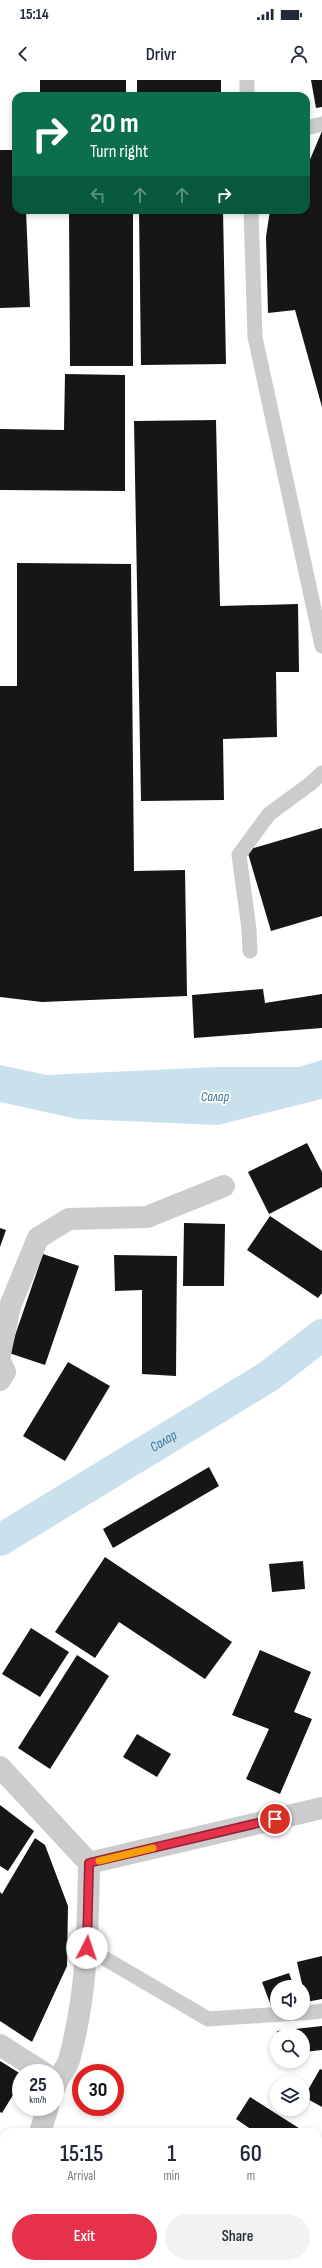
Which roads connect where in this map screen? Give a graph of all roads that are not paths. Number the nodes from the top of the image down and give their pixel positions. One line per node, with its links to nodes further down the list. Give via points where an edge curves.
1 (246, 80): 2 (lane)
2 (247, 92)
3 (322, 124): 4 (lane)
4 (310, 127)
5 (251, 214): 6 (lane, via 255,337)
6 (322, 646)
7 (322, 773): 8 (lane, via 269,814 239,855)
8 (250, 951)
9 (224, 1186): 10 (street, via 147,1217 68,1219 38,1238 10,1306)
10 (0, 1354)
11 (0, 1361): 12 (street, via 5,1372)
12 (0, 1380)
13 (0, 1767): 15 (street)
14 (322, 1808): 15 (street)
15 (89, 1863): 16 (street)
16 (87, 1948): 19 (lane, via 208,2019); 22 (street, via 84,1991 69,2062)
17 (322, 2011): 18 (lane)
18 (310, 2012)
19 (270, 2015)
20 (0, 2045): 21 (street)
21 (29, 2064)
22 (64, 2068)
23 (45, 2116): 24 (street)
24 (41, 2128)

